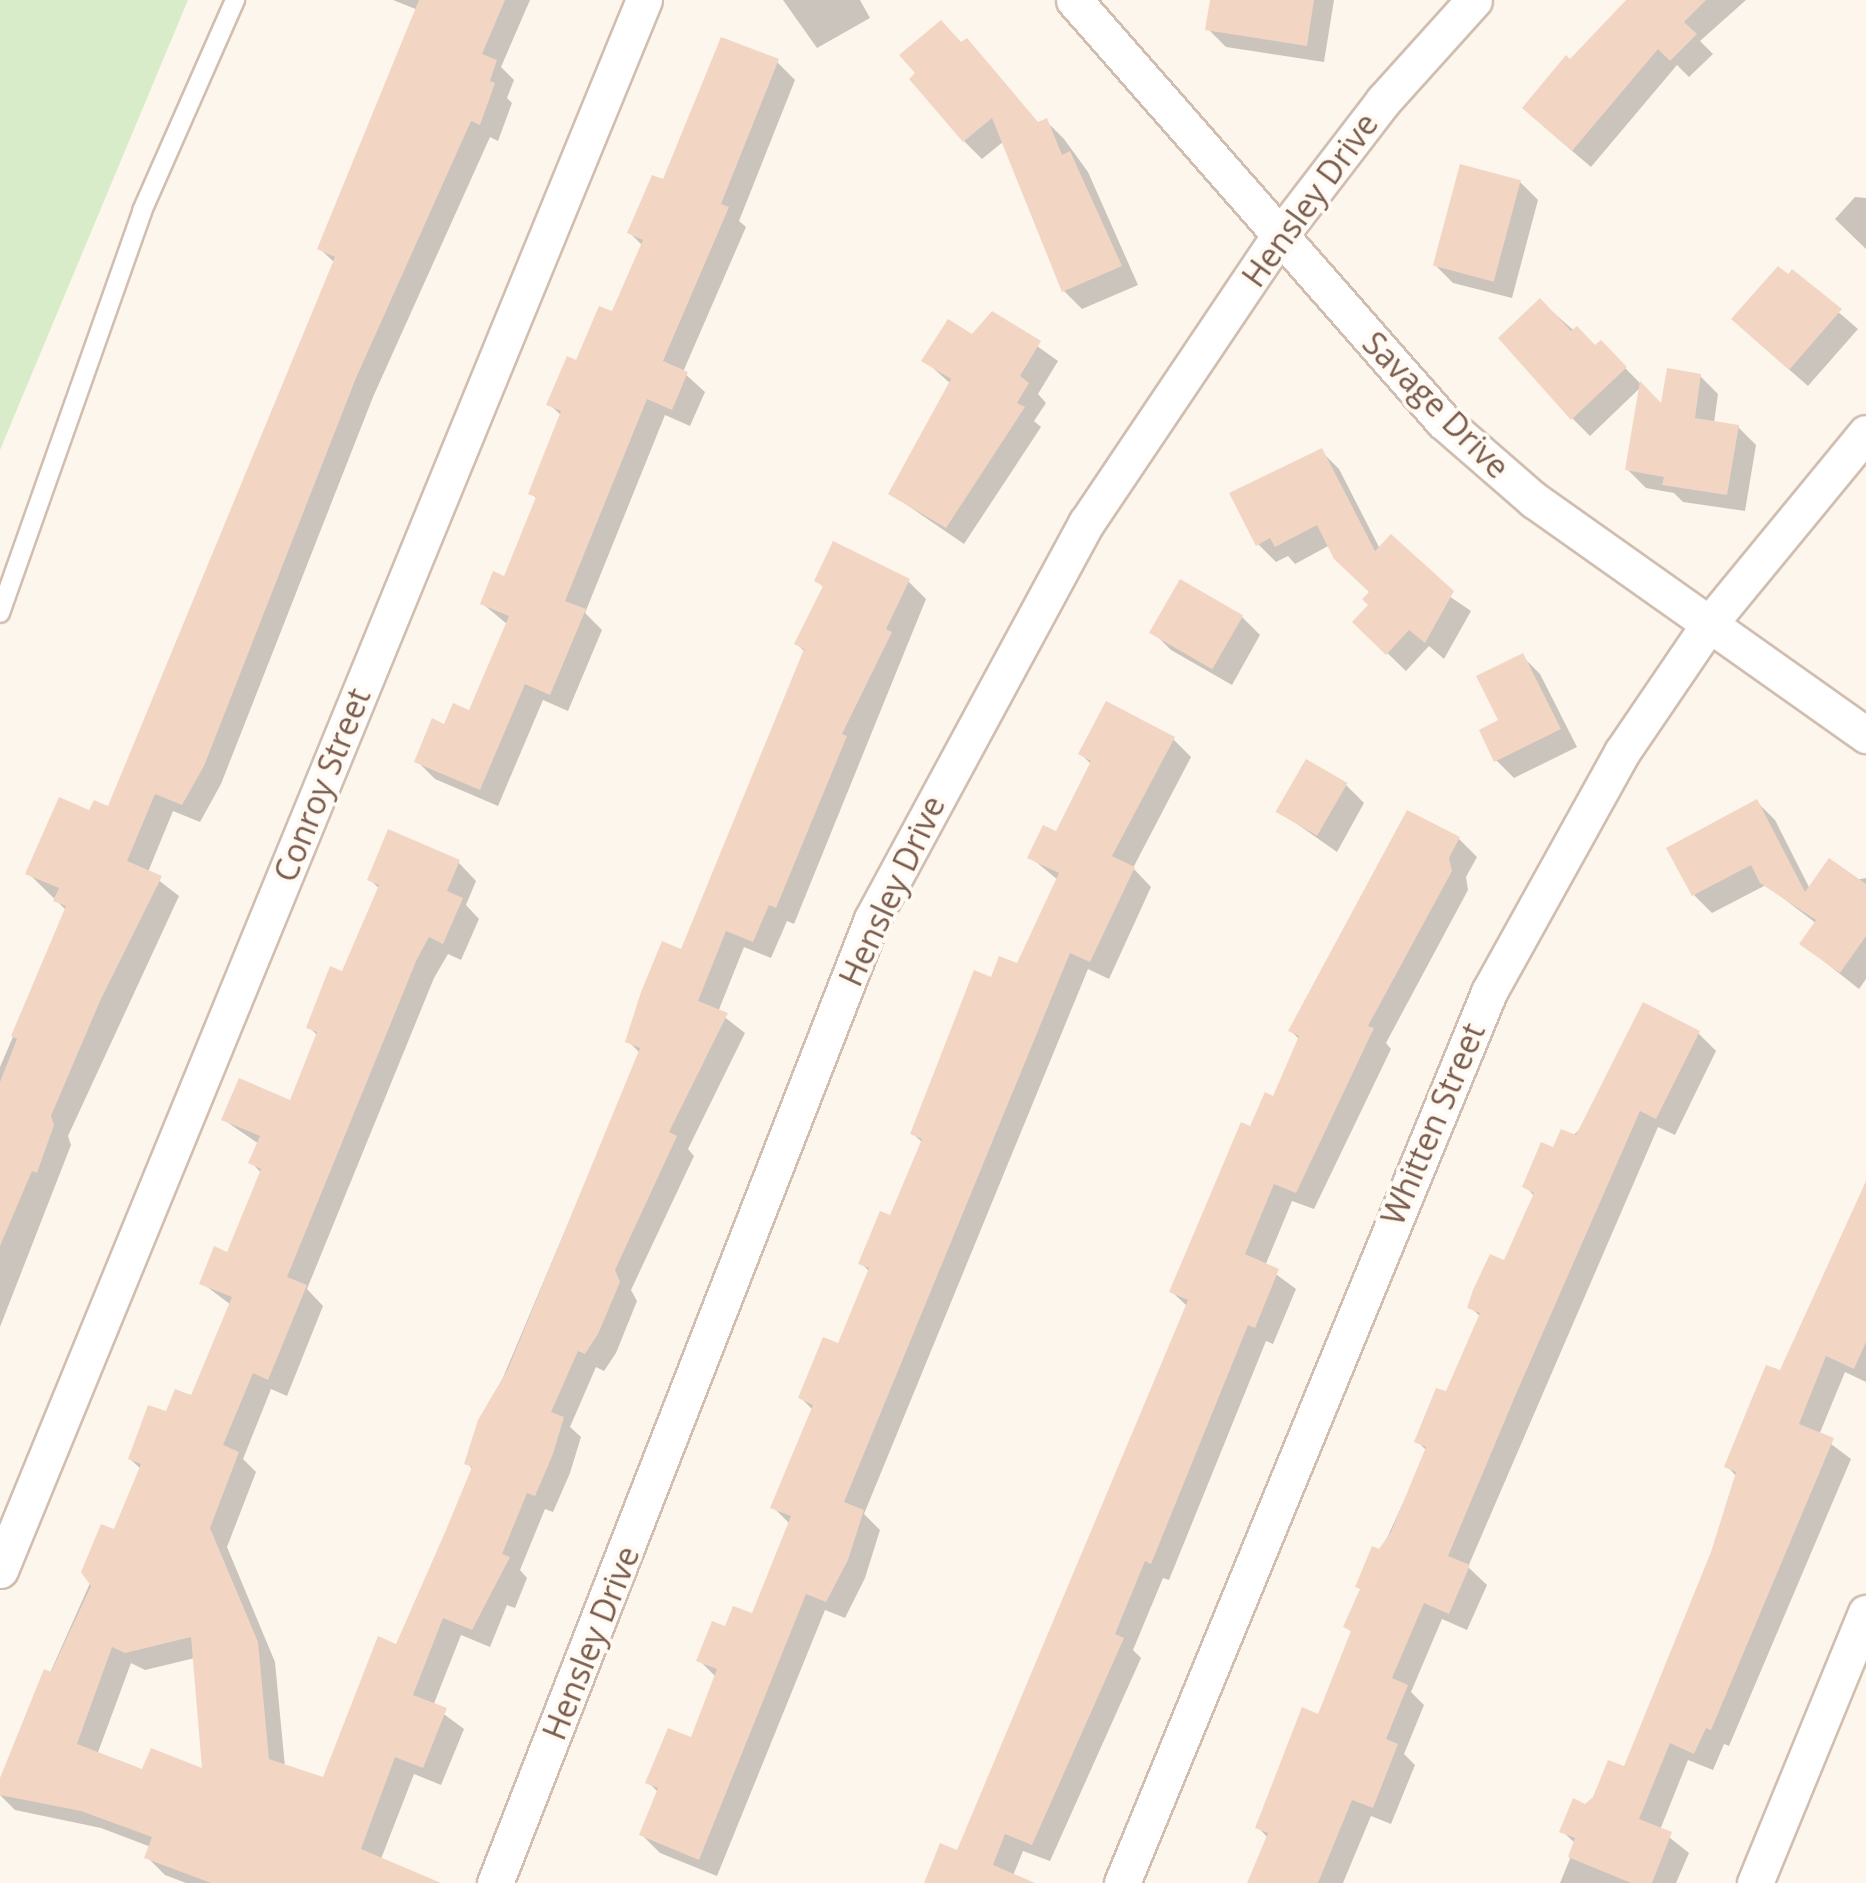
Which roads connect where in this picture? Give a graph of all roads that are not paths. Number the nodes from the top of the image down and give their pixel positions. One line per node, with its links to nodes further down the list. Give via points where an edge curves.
1 (235, 0): 7 (lane, via 142,211)
2 (644, 0): 10 (street, Conroy Street)
3 (1074, 0): 5 (street, Savage Drive)
4 (1474, 0): 5 (street, Hensley Drive, via 1383,102)
5 (1278, 238): 8 (street, Savage Drive, via 1443,421 1534,500); 12 (street, Hensley Drive, via 1087,522 872,919)
6 (1866, 433): 8 (street, Whitten Street)
7 (0, 613)
8 (1710, 624): 9 (street, Savage Drive); 13 (street, Whitten Street, via 1622,752 1490,992)
9 (1866, 735)
10 (0, 1570)
11 (1866, 1613): 14 (street)
12 (495, 1883)
13 (1122, 1883)
14 (1755, 1883)

